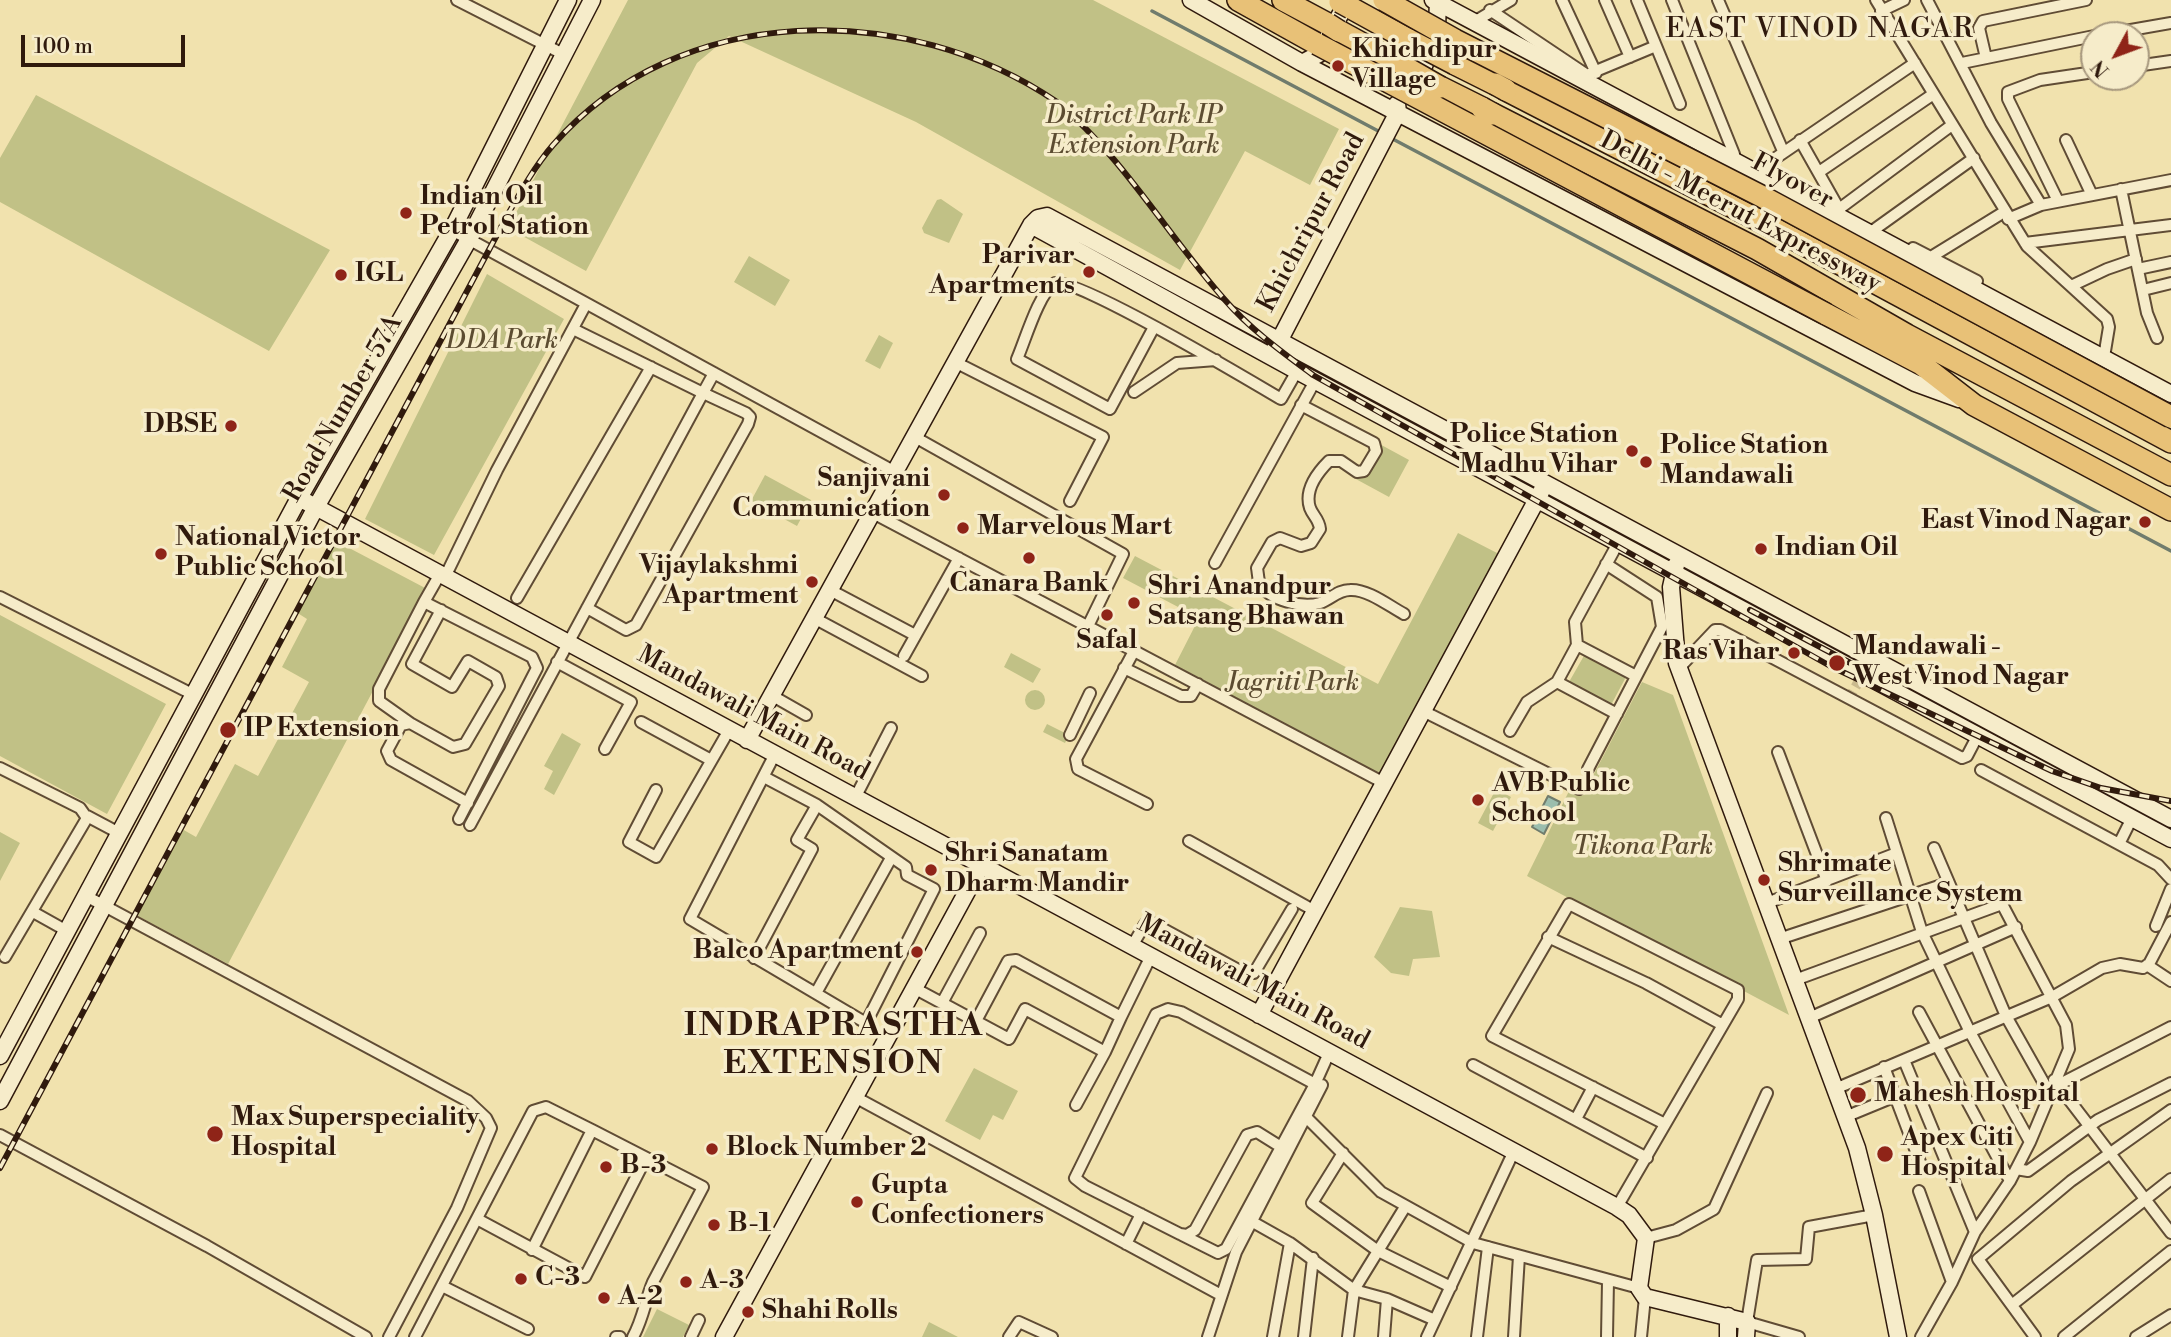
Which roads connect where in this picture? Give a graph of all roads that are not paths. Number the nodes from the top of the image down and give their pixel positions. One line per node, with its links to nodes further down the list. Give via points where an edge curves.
1 (457, 0): 26 (street)
2 (568, 0): 26 (street, Road Number 57A)
3 (592, 0): 29 (street, Road Number 57A)
4 (1191, 0): 33 (street)
5 (1238, 0): 89 (highway, bridge, via 1921,364)
6 (1283, 0): 94 (highway, Delhi - Meerut Expressway, bridge, via 1440,87 1757,249 1907,335)
7 (1384, 0): 90 (highway, Flyover, bridge)
8 (1511, 0): 20 (street)
9 (1562, 0): 37 (street)
10 (1605, 0): 30 (street)
11 (1637, 0): 27 (street)
12 (1672, 0): 47 (street)
13 (1718, 0): 45 (street)
14 (1876, 0): 21 (street)
15 (1904, 0): 21 (street)
16 (1927, 0): 35 (street)
17 (2086, 0): 31 (street, via 1983,21 1979,28)
18 (1434, 1): 22 (street); 41 (street, Khichripur Road, via 1397,96)
19 (1344, 2): 33 (street, via 1319,54); 92 (highway, Delhi - Meerut Expressway, bridge)
20 (1490, 10): 22 (street); 37 (street)
21 (1881, 11): 34 (street)
22 (1474, 22): 28 (street)
23 (2171, 23): 24 (street)
24 (2150, 27)
25 (2080, 39): 31 (street)
26 (543, 44): 29 (street); 61 (street, Road Number 57A)
27 (1656, 46): 30 (street); 40 (street)
28 (1526, 50): 46 (street, via 1514,61 1474,136); 87 (street)
29 (563, 54): 63 (street, Road Number 57A)
30 (1630, 57): 37 (street)
31 (1986, 58): 35 (street)
32 (2171, 61): 36 (street)
33 (1302, 62): 41 (street)
34 (1915, 63): 39 (street); 43 (street)
35 (1962, 63): 55 (street, via 1991,123)
36 (2150, 64)
37 (1591, 73): 47 (street)
38 (2080, 74): 54 (street, via 2040,80 2008,92)
39 (1932, 95): 42 (street); 50 (street)
40 (1680, 104)
41 (1398, 112): 46 (street); 75 (street, Khichripur Road)
42 (1952, 125): 48 (street); 56 (street)
43 (1800, 140): 45 (street); 50 (street)
44 (2066, 140): 53 (street)
45 (1783, 151): 49 (street)
46 (1474, 152): 89 (street, via 1914,383)
47 (1734, 154): 49 (street)
48 (1974, 158): 57 (street); 60 (street)
49 (1761, 168): 56 (street)
50 (1819, 172): 56 (street)
51 (2171, 180): 52 (street)
52 (2122, 190): 53 (street); 62 (street)
53 (2091, 193): 54 (street)
54 (2058, 201): 55 (street)
55 (2041, 205): 57 (street)
56 (1839, 209): 60 (street)
57 (2006, 215): 64 (street); 65 (street)
58 (1031, 225): 75 (street, via 1042,216 1056,219); 77 (street); 79 (street)
59 (2171, 225): 62 (street)
60 (1875, 229): 65 (street)
61 (452, 230): 63 (street); 96 (street, Road Number 57A)
62 (2130, 231): 64 (street); 67 (street)
63 (469, 239): 71 (street); 98 (street, Road Number 57A)
64 (2025, 243): 69 (street)
65 (1931, 257): 76 (street)
66 (2171, 262): 67 (street)
67 (2137, 264): 69 (street, via 2107,269); 70 (street)
68 (2171, 284): 70 (street)
69 (2071, 286): 76 (street, via 2107,319)
70 (2143, 290): 74 (street)
71 (586, 303): 73 (street); 82 (street)
72 (1154, 327): 72 (street, via 1064,281 1056,282 1045,292 1017,359 1110,409); 78 (street)
73 (573, 329): 80 (street); 106 (street)
74 (2157, 338)
75 (1278, 341): 77 (street, Khichripur Road); 95 (street)
76 (2105, 351): 84 (street)
77 (1272, 358): 81 (street)
78 (1216, 360): 81 (street, via 1281,399); 85 (street, via 1177,363)
79 (955, 362): 91 (street); 97 (street, via 1103,437)
80 (651, 367): 86 (street); 109 (street)
81 (1297, 371): 83 (street)
82 (714, 373): 86 (street); 93 (street)
83 (1315, 381): 88 (street); 95 (street)
84 (2171, 386)
85 (1134, 392)
86 (703, 393): 111 (street); 111 (street, via 746,413 748,424 636,625 626,630)
87 (2171, 394)
88 (1301, 405): 103 (street); 113 (street, via 1374,443 1377,451 1364,471 1329,461 1317,473 1309,492 1310,508 1320,529 1311,543 1301,546 1280,538 1272,542 1257,568 1260,584 1271,594 1307,605 1342,591 1362,591)
89 (1974, 405): 99 (highway)
90 (2171, 417)
91 (913, 436): 93 (street); 115 (street, via 1123,554)
92 (2171, 442)
93 (895, 472): 100 (street)
94 (2171, 475)
95 (1540, 492): 101 (street); 105 (street); 133 (street)
96 (299, 498): 98 (street, Mandawali Main Road); 131 (street, Road Number 57A)
97 (1070, 502)
98 (316, 507): 106 (street, Mandawali Main Road); 180 (street, Road Number 57A)
99 (2171, 510)
100 (873, 513): 102 (street); 107 (street)
101 (1618, 542): 104 (street); 105 (street)
102 (959, 558): 115 (street); 117 (street)
103 (1214, 563)
104 (1606, 564): 119 (street, via 1575,622); 127 (street, via 1657,597 1662,627)
105 (1676, 564): 116 (street); 120 (street); 125 (street, via 1671,587)
106 (442, 575): 110 (street); 118 (street, Mandawali Main Road)
107 (830, 590): 114 (street); 117 (street)
108 (0, 597): 131 (street)
109 (517, 598)
110 (424, 602): 112 (street); 137 (street, via 379,689 379,701)
111 (587, 608): 118 (street)
112 (441, 610): 137 (street, via 411,664 452,687 468,661 496,677 499,686 465,744 453,747); 156 (street, via 532,657 537,667)
113 (1404, 614)
114 (814, 618): 126 (street); 132 (street)
115 (1088, 626): 121 (street)
116 (1824, 634): 120 (street); 162 (street)
117 (915, 635): 122 (street)
118 (566, 643): 123 (street); 139 (street, Mandawali Main Road)
119 (1577, 645): 127 (street); 128 (street)
120 (1816, 649): 141 (street)
121 (1134, 650): 124 (street); 129 (street)
122 (904, 656)
123 (557, 662): 144 (street, via 631,702); 164 (street)
124 (1124, 668): 129 (street, via 1181,696 1191,696); 157 (street, via 1076,760 1078,769)
125 (1679, 668): 141 (street, via 1720,630 1962,758); 179 (street)
126 (922, 676)
127 (1636, 676): 134 (street)
128 (1557, 682): 134 (street); 140 (street, via 1527,702)
129 (1198, 684): 152 (street)
130 (1090, 693): 142 (street)
131 (194, 695): 165 (street, Road Number 57A)
132 (771, 695): 135 (street); 143 (street)
133 (1423, 711): 152 (street); 153 (street)
134 (1617, 714): 149 (street)
135 (806, 715)
136 (641, 722): 147 (street)
137 (410, 723): 156 (street, via 401,725 387,751 391,760)
138 (891, 728): 155 (street)
139 (729, 730): 143 (street, Mandawali Main Road); 147 (street)
140 (1510, 730)
141 (1978, 735): 161 (street)
142 (1070, 736)
143 (747, 740): 146 (street, Mandawali Main Road)
144 (605, 749)
145 (1778, 751): 174 (street)
146 (775, 754): 151 (street); 155 (street, Mandawali Main Road)
147 (711, 760): 154 (street, via 656,857 629,842)
148 (0, 768): 159 (street, via 80,808)
149 (1587, 769)
150 (1981, 770): 168 (street)
151 (764, 776): 158 (street); 197 (street, via 690,919)
152 (1384, 783): 182 (street)
153 (1578, 789)
154 (656, 790)
155 (856, 796): 172 (street, Mandawali Main Road)
156 (468, 803): 163 (street)
157 (1147, 804)
158 (817, 805): 171 (street); 197 (street, via 797,840 812,849)
159 (87, 816): 165 (street); 183 (street)
160 (1886, 818): 170 (street)
161 (2132, 818): 166 (street); 168 (street)
162 (2171, 819)
163 (459, 820)
164 (470, 825)
165 (119, 833): 178 (street, Road Number 57A)
166 (2171, 839)
167 (1189, 841): 182 (street)
168 (2119, 844): 173 (street, via 2158,865)
169 (1934, 848): 175 (street)
170 (1897, 853): 174 (street); 177 (street)
171 (891, 858): 203 (street); 203 (street, via 906,867 907,875 934,889 866,1023)
172 (982, 864): 194 (street, Mandawali Main Road); 202 (street)
173 (2171, 879)
174 (1827, 881): 179 (street)
175 (1948, 883): 177 (street); 184 (street)
176 (2171, 889): 186 (street)
177 (1910, 894): 189 (street); 192 (street)
178 (86, 896): 180 (street); 188 (street, Road Number 57A)
179 (1767, 903): 192 (street)
180 (103, 905): 231 (street, Road Number 57A); 293 (street, via 468,1101 489,1123 491,1128 457,1208)
181 (1292, 909): 194 (street, via 1254,973 1240,971 1152,923 1145,924)
182 (1315, 911): 207 (street)
183 (33, 912): 188 (street); 196 (street)
184 (1964, 919): 187 (street, via 2003,904); 189 (street); 193 (street)
185 (2171, 922): 199 (street)
186 (2157, 926)
187 (2016, 927): 193 (street); 204 (street)
188 (67, 932): 215 (street, Road Number 57A)
189 (1922, 932): 198 (street); 200 (street)
190 (980, 933): 205 (street)
191 (1548, 937): 212 (street); 212 (street, via 1569,904 1733,985 1738,999); 226 (street, via 1492,1036)
192 (1779, 939): 200 (street)
193 (1975, 945): 198 (street); 208 (street)
194 (1132, 946): 195 (street, Mandawali Main Road)
195 (1151, 956): 207 (street, Mandawali Main Road); 209 (street)
196 (5, 957)
197 (754, 958): 203 (street)
198 (1938, 960): 210 (street); 214 (street)
199 (2147, 965): 201 (street); 204 (street, via 2110,964)
200 (1795, 980): 210 (street)
201 (2171, 981)
202 (914, 988): 205 (street); 230 (street)
203 (816, 993)
204 (2052, 997): 208 (street); 225 (street, via 2070,1038)
205 (942, 1003): 211 (street)
206 (1919, 1012): 216 (street)
207 (1259, 1015): 218 (street, Mandawali Main Road)
208 (2006, 1016): 214 (street); 225 (street)
209 (1121, 1017): 211 (street, via 1016,960 1009,961); 217 (street)
210 (1809, 1018): 227 (street)
211 (976, 1021): 217 (street, via 1009,1039 1026,1009)
212 (1721, 1024): 237 (street)
213 (2171, 1027): 225 (street)
214 (1970, 1032): 216 (street); 241 (street)
215 (5, 1036): 219 (street, Road Number 57A)
216 (1937, 1048): 220 (street); 251 (street)
217 (1105, 1052): 232 (street)
218 (1332, 1054): 224 (street); 234 (street); 245 (street, Mandawali Main Road)
219 (0, 1056)
220 (1904, 1060): 222 (street); 260 (street)
221 (1473, 1065): 236 (street)
222 (1884, 1067): 227 (street); 229 (street)
223 (2171, 1083): 238 (street)
224 (1315, 1084): 242 (street); 256 (street, via 1181,1012 1168,1009 1156,1014 1075,1178)
225 (2054, 1086): 238 (street); 241 (street)
226 (1593, 1087): 236 (street); 237 (street)
227 (1835, 1089): 235 (street)
228 (1767, 1093): 263 (street, via 1714,1209 1676,1230)
229 (1896, 1096): 235 (street); 248 (street)
230 (855, 1097): 266 (street); 297 (street)
231 (0, 1101)
232 (1076, 1105)
233 (2171, 1110): 243 (street)
234 (1306, 1117): 244 (street); 259 (street)
235 (1845, 1117): 257 (street)
236 (1576, 1119): 247 (street)
237 (1665, 1124): 247 (street)
238 (2089, 1126): 243 (street); 249 (street, via 2028,1171)
239 (592, 1130): 246 (street); 258 (street, via 546,1107 533,1111); 268 (street)
240 (0, 1135): 292 (street)
241 (2030, 1142): 249 (street)
242 (1281, 1147): 261 (street, via 1257,1132 1247,1135 1195,1230); 261 (street, via 1226,1249 1218,1253)
243 (2109, 1151): 253 (street); 274 (street)
244 (1343, 1153): 254 (street, via 1381,1192); 269 (street, via 1312,1203)
245 (1513, 1153): 255 (street, Mandawali Main Road); 265 (street)
246 (646, 1158): 268 (street, via 585,1277); 295 (street, via 703,1187 653,1282)
247 (1647, 1158): 255 (street)
248 (1920, 1162)
249 (2016, 1169): 251 (street)
250 (2171, 1179): 253 (street)
251 (2010, 1181): 260 (street)
252 (1919, 1191): 276 (street)
253 (2146, 1200): 262 (street); 283 (street)
254 (1405, 1207): 265 (street); 269 (street)
255 (1617, 1207): 263 (street, Mandawali Main Road)
256 (1141, 1214): 261 (street); 266 (street)
257 (1874, 1214): 289 (street, via 1810,1227 1806,1259 1756,1260); 312 (street)
258 (477, 1219): 268 (street); 277 (street)
259 (1251, 1221): 264 (street); 281 (street)
260 (1975, 1232): 270 (street)
261 (1180, 1234)
262 (2171, 1234)
263 (1646, 1238): 280 (street)
264 (1290, 1243): 273 (street); 301 (street)
265 (1473, 1243): 267 (street); 278 (street)
266 (1126, 1244): 281 (street)
267 (1488, 1247): 272 (street); 306 (street)
268 (532, 1250)
269 (1378, 1251): 278 (street); 279 (street)
270 (1967, 1251): 274 (street); 276 (street)
271 (2171, 1251): 315 (street)
272 (1519, 1256): 275 (street); 307 (street)
273 (1313, 1258): 279 (street); 302 (street)
274 (1978, 1259): 283 (street)
275 (1608, 1281): 280 (street); 308 (street)
276 (1952, 1282): 313 (street)
277 (442, 1286): 288 (street); 294 (street)
278 (1451, 1287): 287 (street)
279 (1354, 1290): 282 (street); 303 (street)
280 (1642, 1293): 285 (street); 309 (street)
281 (1221, 1296): 300 (street)
282 (1387, 1299): 287 (street); 304 (street)
283 (2013, 1304): 314 (street)
284 (2171, 1315): 291 (street)
285 (1728, 1316): 289 (street); 310 (street)
286 (699, 1320): 296 (street)
287 (1435, 1320): 305 (street)
288 (528, 1329)
289 (1746, 1329): 290 (street)
290 (1772, 1333): 311 (street)
291 (2140, 1334): 316 (street)
292 (366, 1337)
293 (389, 1337)
294 (415, 1337)
295 (634, 1337)
296 (691, 1337)
297 (724, 1337)
298 (1009, 1337): 299 (street, via 1019,1322)
299 (1052, 1337)
300 (1208, 1337)
301 (1273, 1337)
302 (1304, 1337)
303 (1348, 1337)
304 (1384, 1337)
305 (1427, 1337)
306 (1477, 1337)
307 (1514, 1337)
308 (1607, 1337)
309 (1641, 1337)
310 (1728, 1337)
311 (1799, 1337)
312 (1898, 1337)
313 (1921, 1337)
314 (2035, 1337)
315 (2064, 1337)
316 (2158, 1337)

